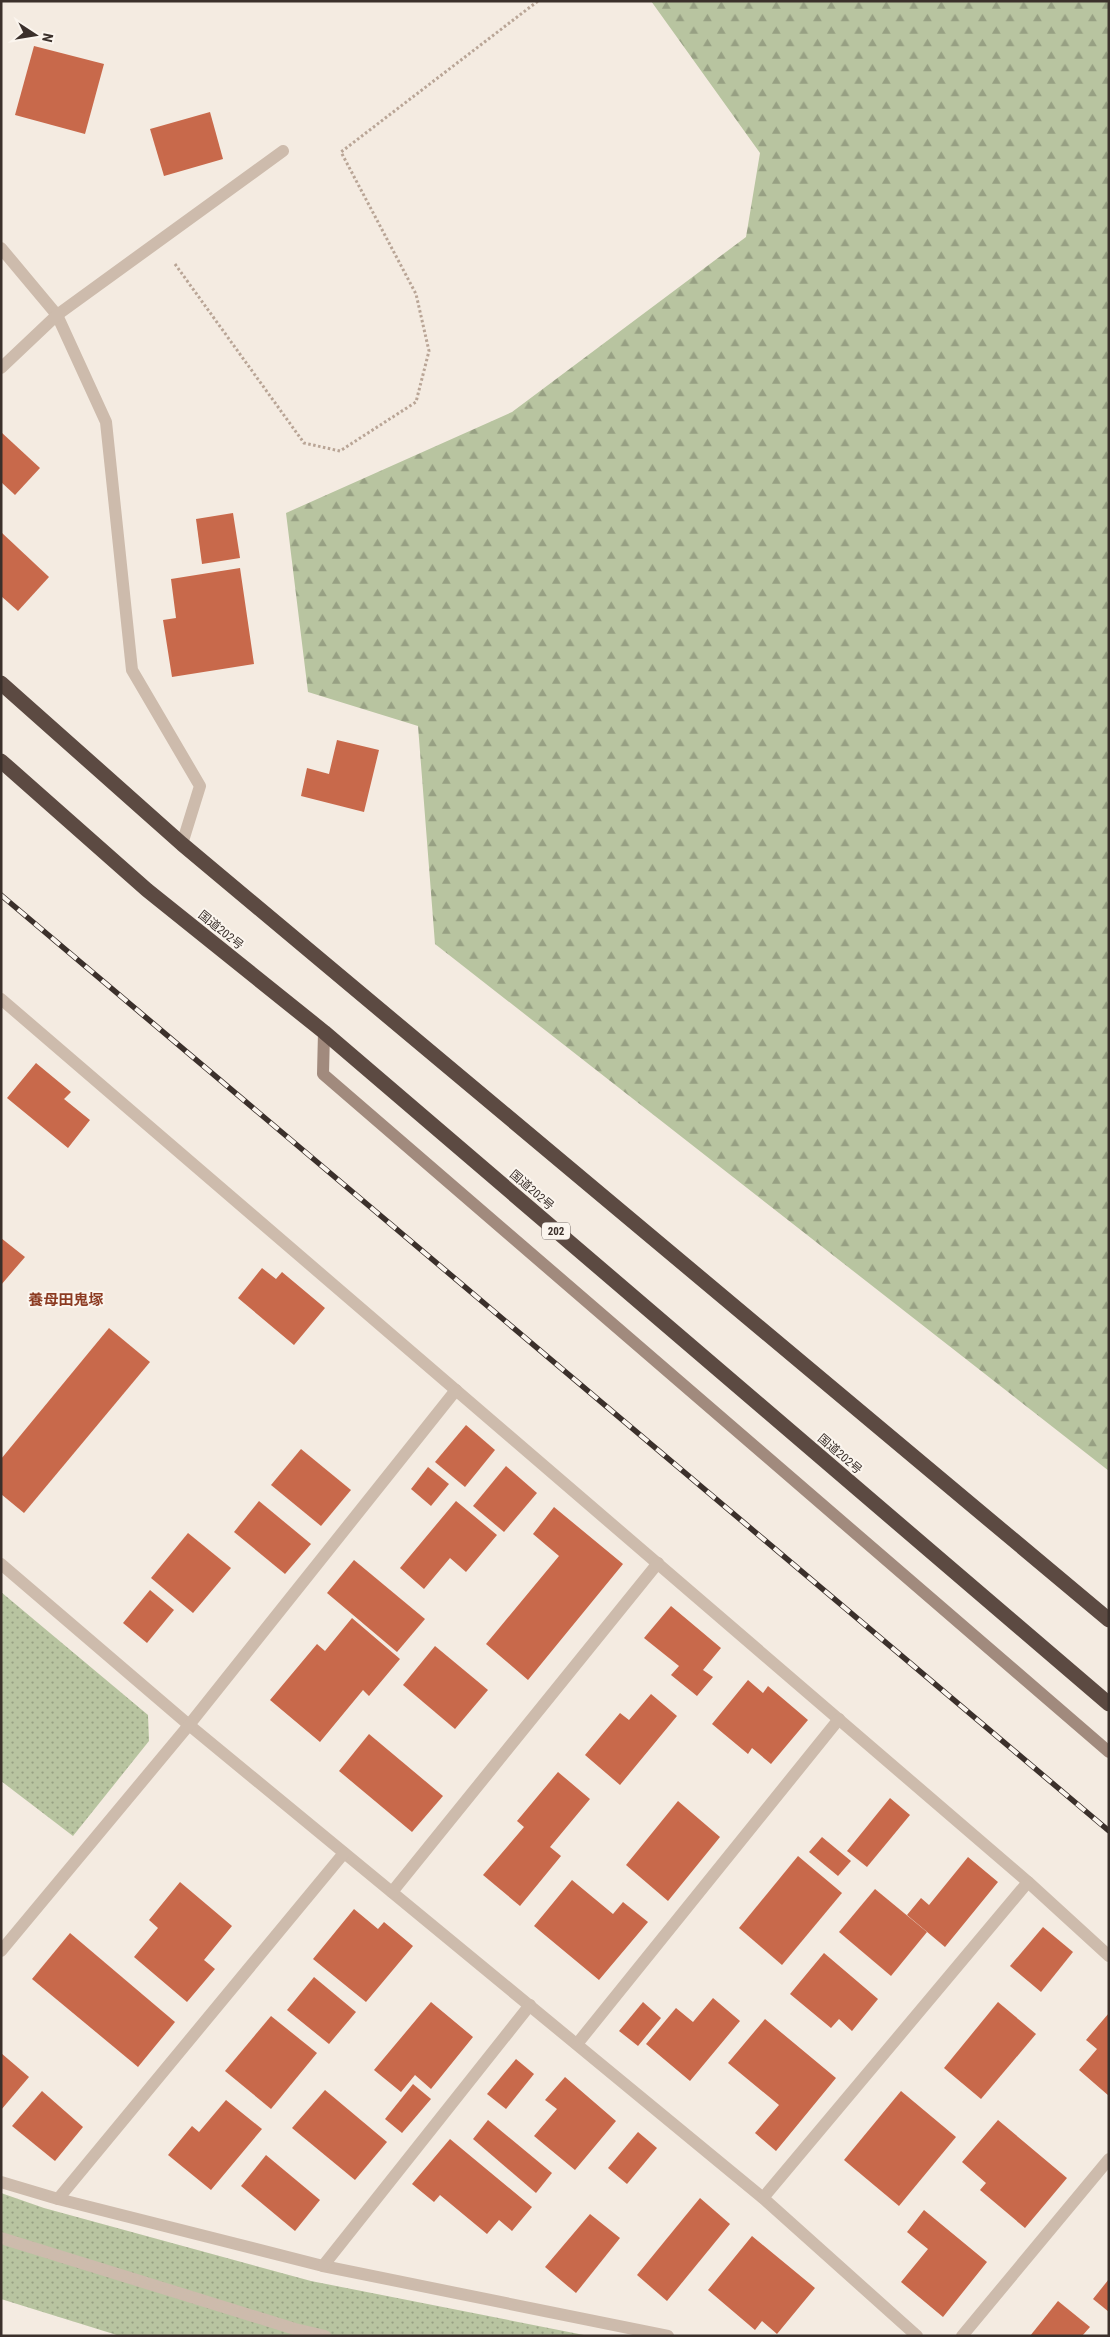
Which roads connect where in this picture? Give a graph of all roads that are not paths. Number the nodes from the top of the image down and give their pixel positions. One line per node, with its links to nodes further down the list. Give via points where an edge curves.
1 (283, 151): 3 (street)
2 (1, 248): 3 (street)
3 (57, 315): 4 (street); 7 (street, via 106,422 132,670 200,786)
4 (1, 368)
5 (1, 683): 7 (highway)
6 (1, 761): 9 (highway, 国道202号 / 202, via 147,890)
7 (182, 844): 13 (highway)
8 (1, 999): 10 (street)
9 (324, 1032): 14 (highway, 国道202号 / 202); 17 (main road, via 323,1074)
10 (456, 1390): 11 (street); 16 (street)
11 (658, 1563): 15 (street); 20 (street)
12 (1, 1564): 16 (street)
13 (1109, 1620)
14 (1109, 1704)
15 (839, 1719): 19 (street); 24 (street)
16 (189, 1725): 18 (street); 21 (street)
17 (1109, 1752)
18 (344, 1853): 20 (street); 28 (street)
19 (1028, 1882): 22 (street); 27 (street)
20 (392, 1892): 23 (street)
21 (1, 1951)
22 (1109, 1956)
23 (530, 2005): 24 (street); 30 (street)
24 (577, 2044): 27 (street)
25 (1109, 2159): 34 (street)
26 (1, 2182): 28 (street)
27 (764, 2198): 33 (street)
28 (58, 2199): 30 (street)
29 (1, 2238): 31 (street)
30 (323, 2266): 32 (street)
31 (325, 2336)
32 (668, 2336)
33 (917, 2336)
34 (962, 2336)

